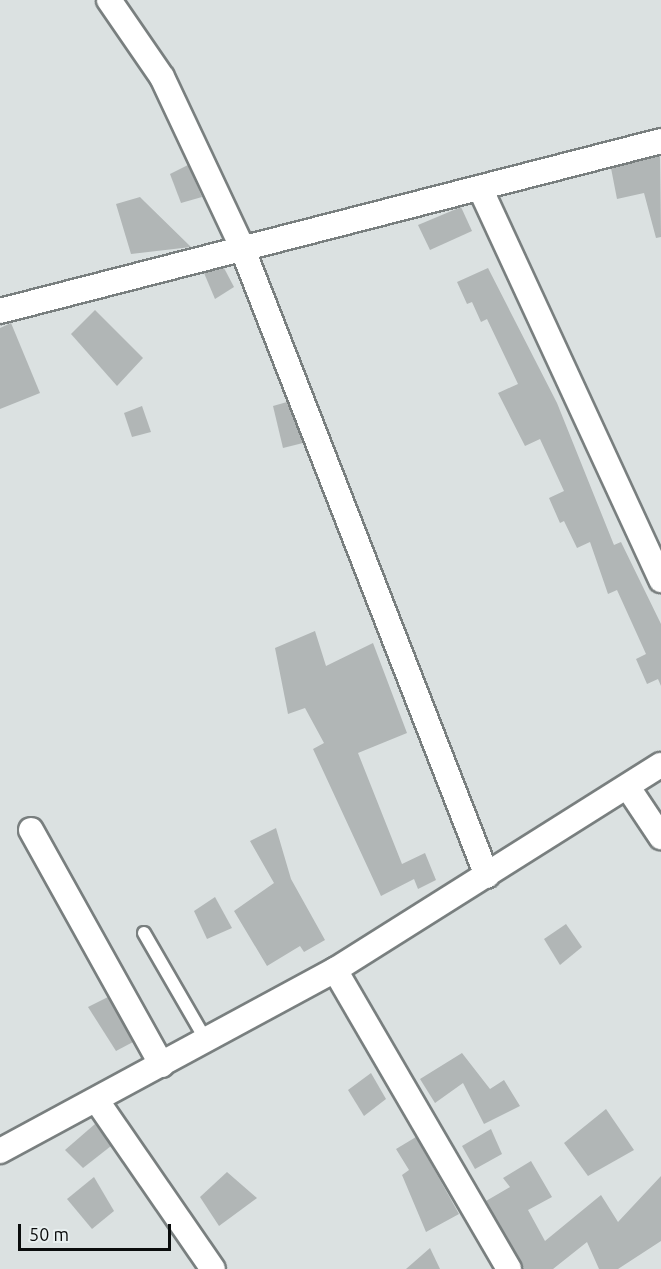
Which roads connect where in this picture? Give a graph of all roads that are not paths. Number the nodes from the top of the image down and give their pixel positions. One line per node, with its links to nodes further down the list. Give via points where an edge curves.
1 (109, 0): 4 (street, via 162,77)
2 (661, 141): 3 (street)
3 (480, 188): 4 (street); 6 (street)
4 (241, 245): 5 (street); 11 (street)
5 (0, 311)
6 (661, 580)
7 (661, 765): 8 (street)
8 (629, 789): 10 (street); 11 (street)
9 (32, 830): 15 (street)
10 (661, 837)
11 (487, 876): 13 (street)
12 (144, 933): 14 (lane)
13 (335, 970): 14 (street); 19 (street)
14 (208, 1042): 15 (street)
15 (162, 1065): 16 (street)
16 (97, 1101): 17 (street); 18 (street)
17 (0, 1151)
18 (213, 1269)
19 (509, 1269)

